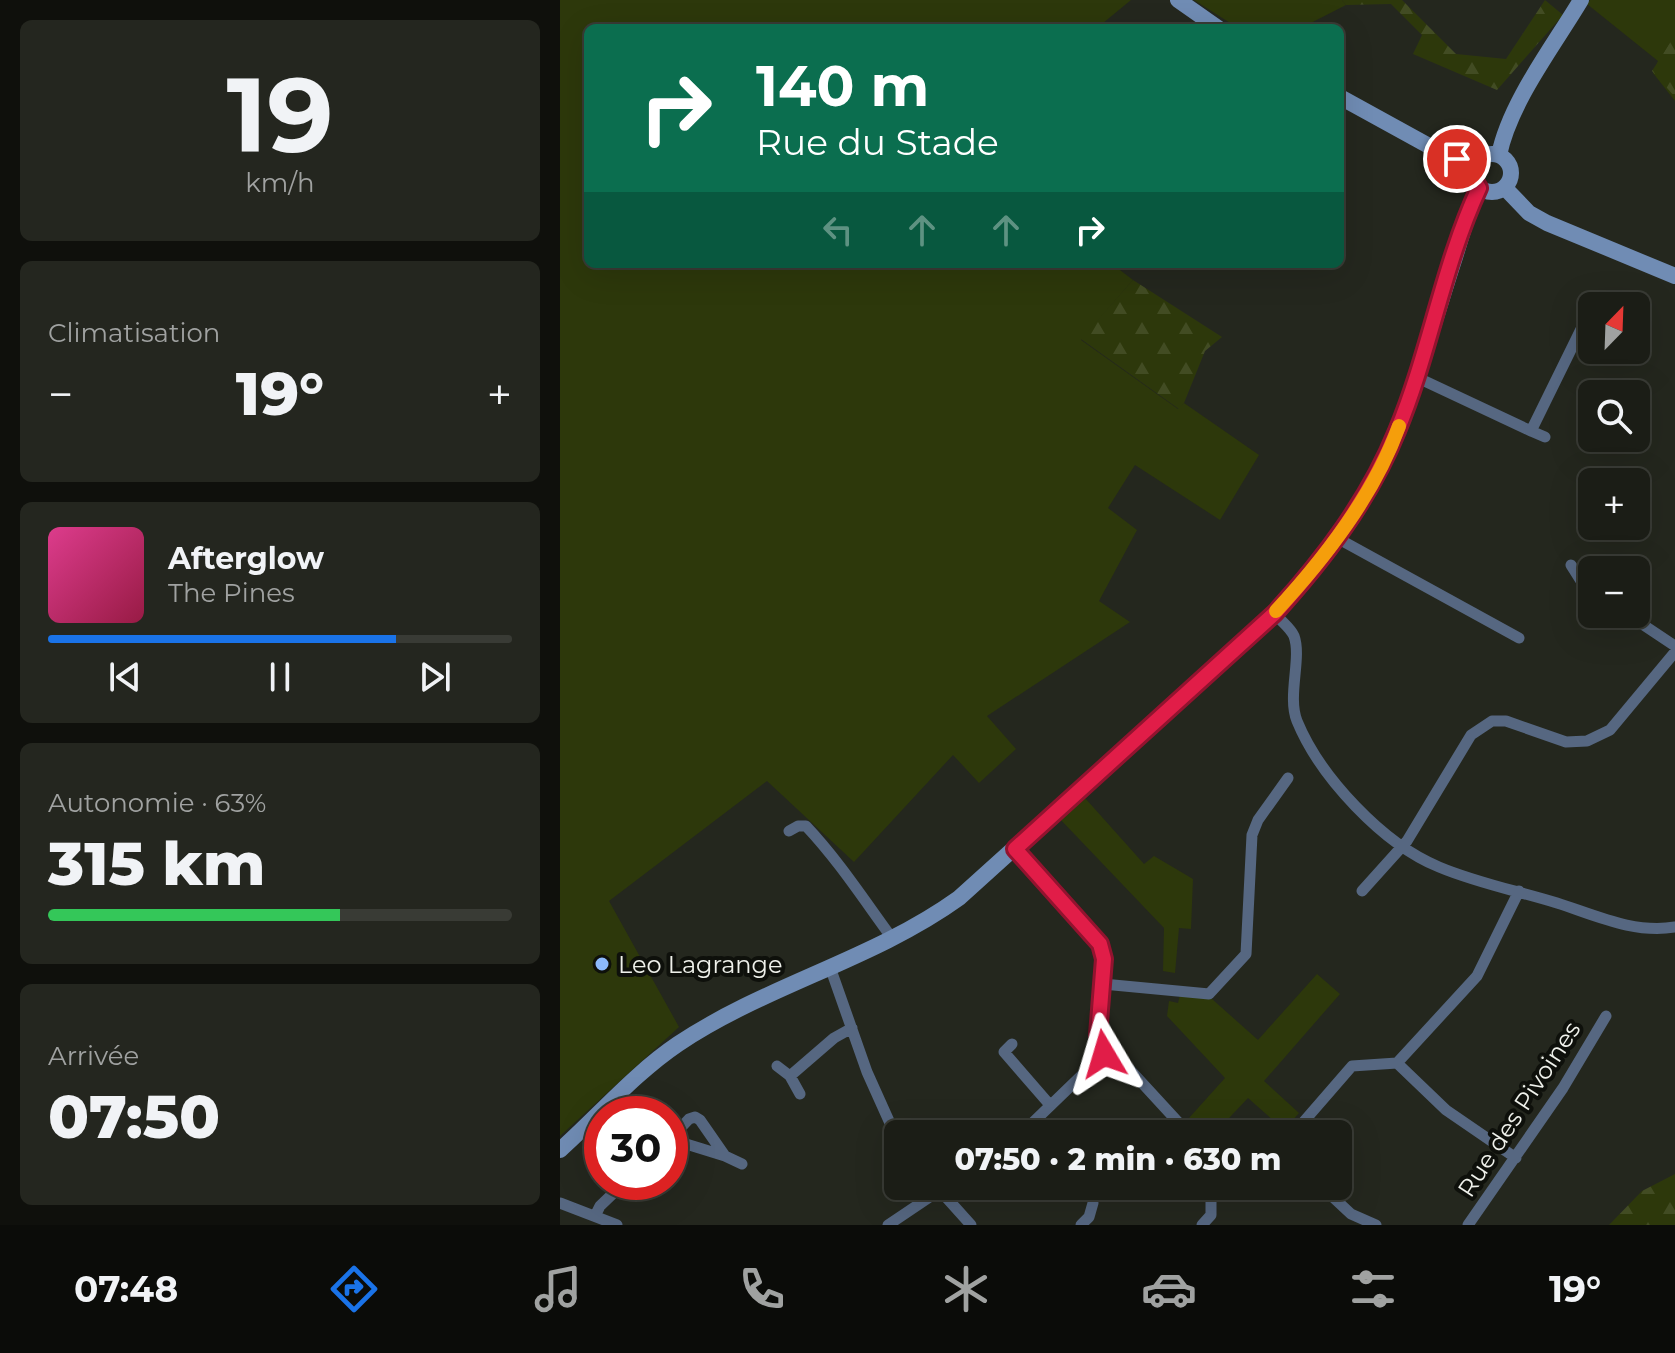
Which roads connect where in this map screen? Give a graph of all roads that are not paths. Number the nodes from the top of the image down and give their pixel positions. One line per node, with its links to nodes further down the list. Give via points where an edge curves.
1 (1178, 0): 3 (street)
2 (1581, 0): 5 (street, via 1519,103)
3 (1212, 24)
4 (1344, 99): 6 (street)
5 (1499, 155): 6 (street, via 1487,155); 8 (street, via 1511,170)
6 (1474, 166): 7 (street)
7 (1479, 188): 8 (street, via 1489,193); 11 (street)
8 (1505, 188): 9 (street, via 1547,223)
9 (1675, 276)
10 (1578, 335): 12 (street)
11 (1416, 377): 12 (street); 14 (street, via 1387,453)
12 (1531, 431): 13 (street)
13 (1545, 437)
14 (1337, 538): 17 (street); 19 (street)
15 (1571, 565): 16 (street)
16 (1578, 576)
17 (1275, 613): 24 (street, via 1295,640 1296,718 1313,751 1363,813); 25 (street)
18 (1648, 628): 20 (street)
19 (1519, 638)
20 (1675, 646)
21 (1675, 652): 24 (street, via 1610,730 1587,741 1566,742 1506,721 1482,725)
22 (1288, 778): 31 (street, via 1252,835 1246,954 1209,994)
23 (789, 831): 29 (street, via 806,826 846,871)
24 (1402, 847): 26 (street); 27 (street, via 1441,868)
25 (1015, 849): 29 (street, via 930,919); 31 (street, via 1100,944)
26 (1362, 891)
27 (1519, 891): 28 (street, via 1639,929); 36 (street, via 1477,976)
28 (1675, 927)
29 (892, 938): 30 (street)
30 (830, 967): 33 (street); 47 (street, via 678,1044)
31 (1103, 984): 35 (street, via 1098,1035)
32 (1606, 1016): 49 (street, Rue des Pivoines)
33 (852, 1028): 38 (street); 42 (street)
34 (1012, 1044): 40 (street, via 1004,1052)
35 (1110, 1048): 40 (street); 44 (street)
36 (1397, 1063): 45 (street, via 1352,1066); 49 (street, via 1446,1110)
37 (777, 1066): 38 (street)
38 (790, 1076): 39 (street)
39 (800, 1094)
40 (1050, 1105): 43 (street)
41 (688, 1120): 48 (street, via 700,1120)
42 (889, 1120)
43 (1035, 1120)
44 (1176, 1120)
45 (1305, 1120)
46 (688, 1145): 48 (street)
47 (560, 1150)
48 (725, 1156): 50 (street)
49 (1516, 1158): 65 (street, Rue des Pivoines)
50 (742, 1164)
51 (606, 1200): 58 (street)
52 (923, 1200): 60 (street)
53 (950, 1200): 61 (street)
54 (1211, 1200): 63 (street, via 1211,1215)
55 (1336, 1200): 64 (street)
56 (560, 1203): 58 (street)
57 (1093, 1203): 62 (street)
58 (595, 1216): 59 (street)
59 (617, 1225)
60 (888, 1225)
61 (971, 1225)
62 (1081, 1225)
63 (1202, 1225)
64 (1376, 1225)
65 (1468, 1225)

